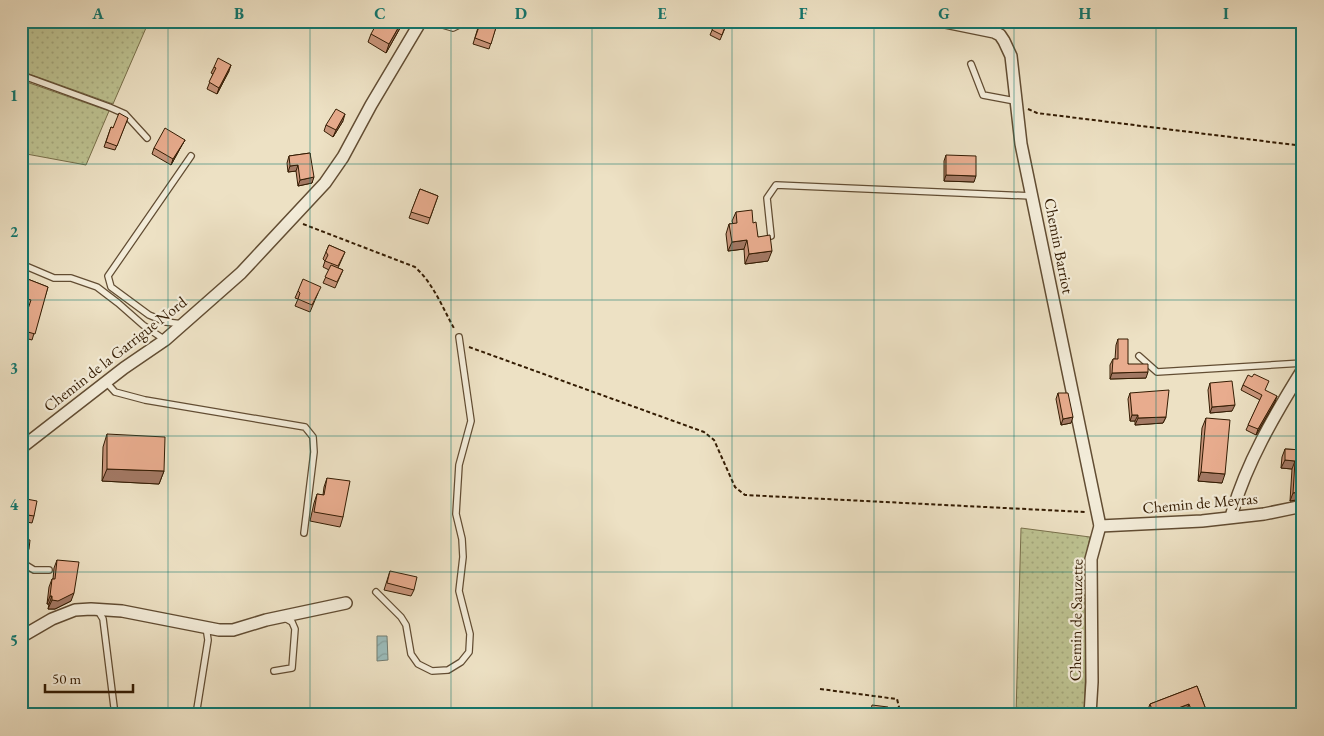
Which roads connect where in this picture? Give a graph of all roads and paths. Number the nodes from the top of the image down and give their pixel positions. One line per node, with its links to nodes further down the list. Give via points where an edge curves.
1 (421, 21): 12 (street, Chemin de la Garrigue Nord, via 343,157 325,183)
2 (429, 21): 3 (lane, via 453,28)
3 (467, 21)
4 (940, 21): 7 (street, Chemin Barriot, via 1000,35 1011,56)
5 (971, 64): 7 (lane, via 983,95)
6 (21, 75): 8 (lane, via 124,114)
7 (1015, 101): 9 (path, via 1037,113); 11 (street, Chemin Barriot)
8 (147, 138)
9 (1303, 146)
10 (190, 156): 15 (lane, via 108,276 111,287 149,315)
11 (1032, 196): 13 (lane, via 776,185 767,198); 25 (street, Chemin Barriot)
12 (295, 215): 15 (street, Chemin de la Garrigue Nord, via 241,273); 16 (path, via 299,222 415,267 431,285)
13 (771, 236)
14 (21, 264): 17 (lane, via 54,278 72,278 97,288)
15 (183, 324): 17 (street, Chemin de la Garrigue Nord)
16 (459, 337): 25 (path, via 471,348 704,432 714,440 735,487 745,496); 31 (lane, via 471,421 459,465 456,514 463,557 459,591 470,634 469,652 448,670 432,671 418,664 411,654 406,624)
17 (165, 340): 21 (street, Chemin de la Garrigue Nord)
18 (1139, 356): 19 (lane, via 1157,372)
19 (1303, 363)
20 (1303, 369): 26 (street, via 1271,424 1238,492)
21 (106, 382): 23 (street, Chemin de la Garrigue Nord); 28 (lane, via 115,392 145,400 305,427 313,437 314,452)
22 (21, 427): 23 (lane)
23 (25, 445)
24 (1303, 506): 26 (street, Chemin de Meyras)
25 (1097, 512): 27 (street, Chemin Barriot)
26 (1231, 517): 27 (street, Chemin de Meyras)
27 (1100, 526): 42 (street, Chemin de Sauzette, via 1091,559)
28 (304, 533)
29 (21, 562): 30 (lane, via 34,570)
30 (49, 570)
31 (376, 592)
32 (346, 603): 34 (street)
33 (97, 609): 35 (street); 36 (street, via 75,610 52,618); 39 (lane, via 103,619)
34 (283, 617): 35 (street, via 233,630); 37 (lane, via 292,622 295,629 292,668)
35 (206, 627): 40 (lane, via 208,640)
36 (21, 637)
37 (274, 671)
38 (820, 689): 41 (path, via 897,699)
39 (115, 715)
40 (196, 715)
41 (901, 715)
42 (1090, 715)

